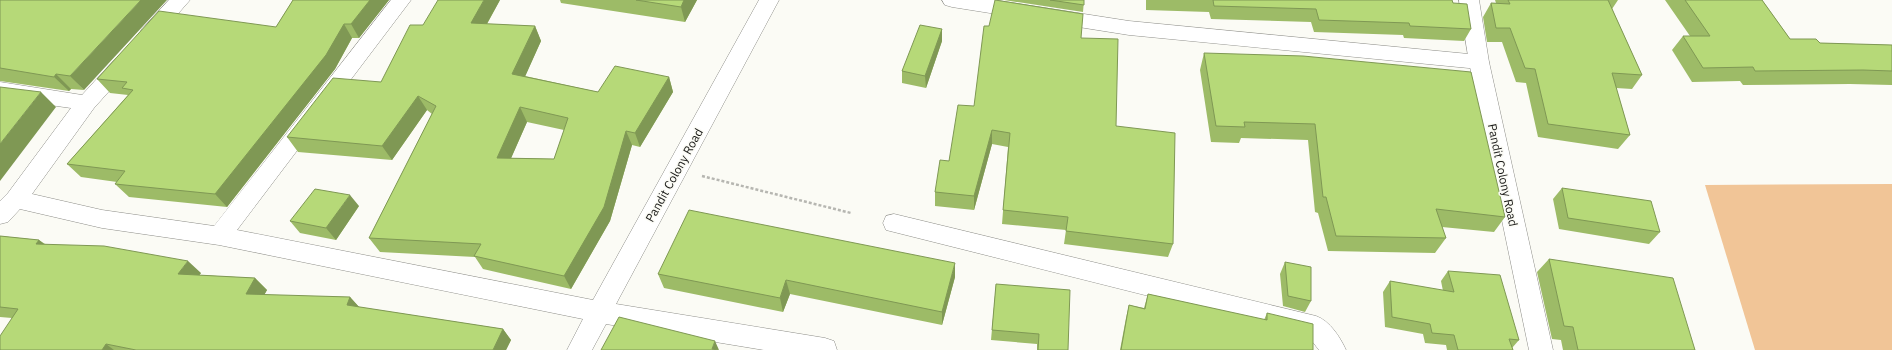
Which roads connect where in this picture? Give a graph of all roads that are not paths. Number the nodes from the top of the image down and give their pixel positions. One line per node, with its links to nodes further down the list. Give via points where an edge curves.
1 (180, 0): 8 (street)
2 (402, 0): 12 (street)
3 (769, 0): 13 (street, Pandit Colony Road)
4 (952, 0): 6 (street, via 1129,28)
5 (1469, 0): 6 (street, Pandit Colony Road)
6 (1479, 62): 17 (street, Pandit Colony Road)
7 (0, 90): 8 (street)
8 (87, 103): 9 (street)
9 (16, 199): 10 (street); 12 (street, via 102,219)
10 (0, 215)
11 (894, 223): 16 (street, via 1316,327)
12 (219, 236): 13 (street)
13 (598, 312): 14 (street); 15 (street, Pandit Colony Road)
14 (825, 349)
15 (579, 350)
16 (1334, 350)
17 (1541, 350)

